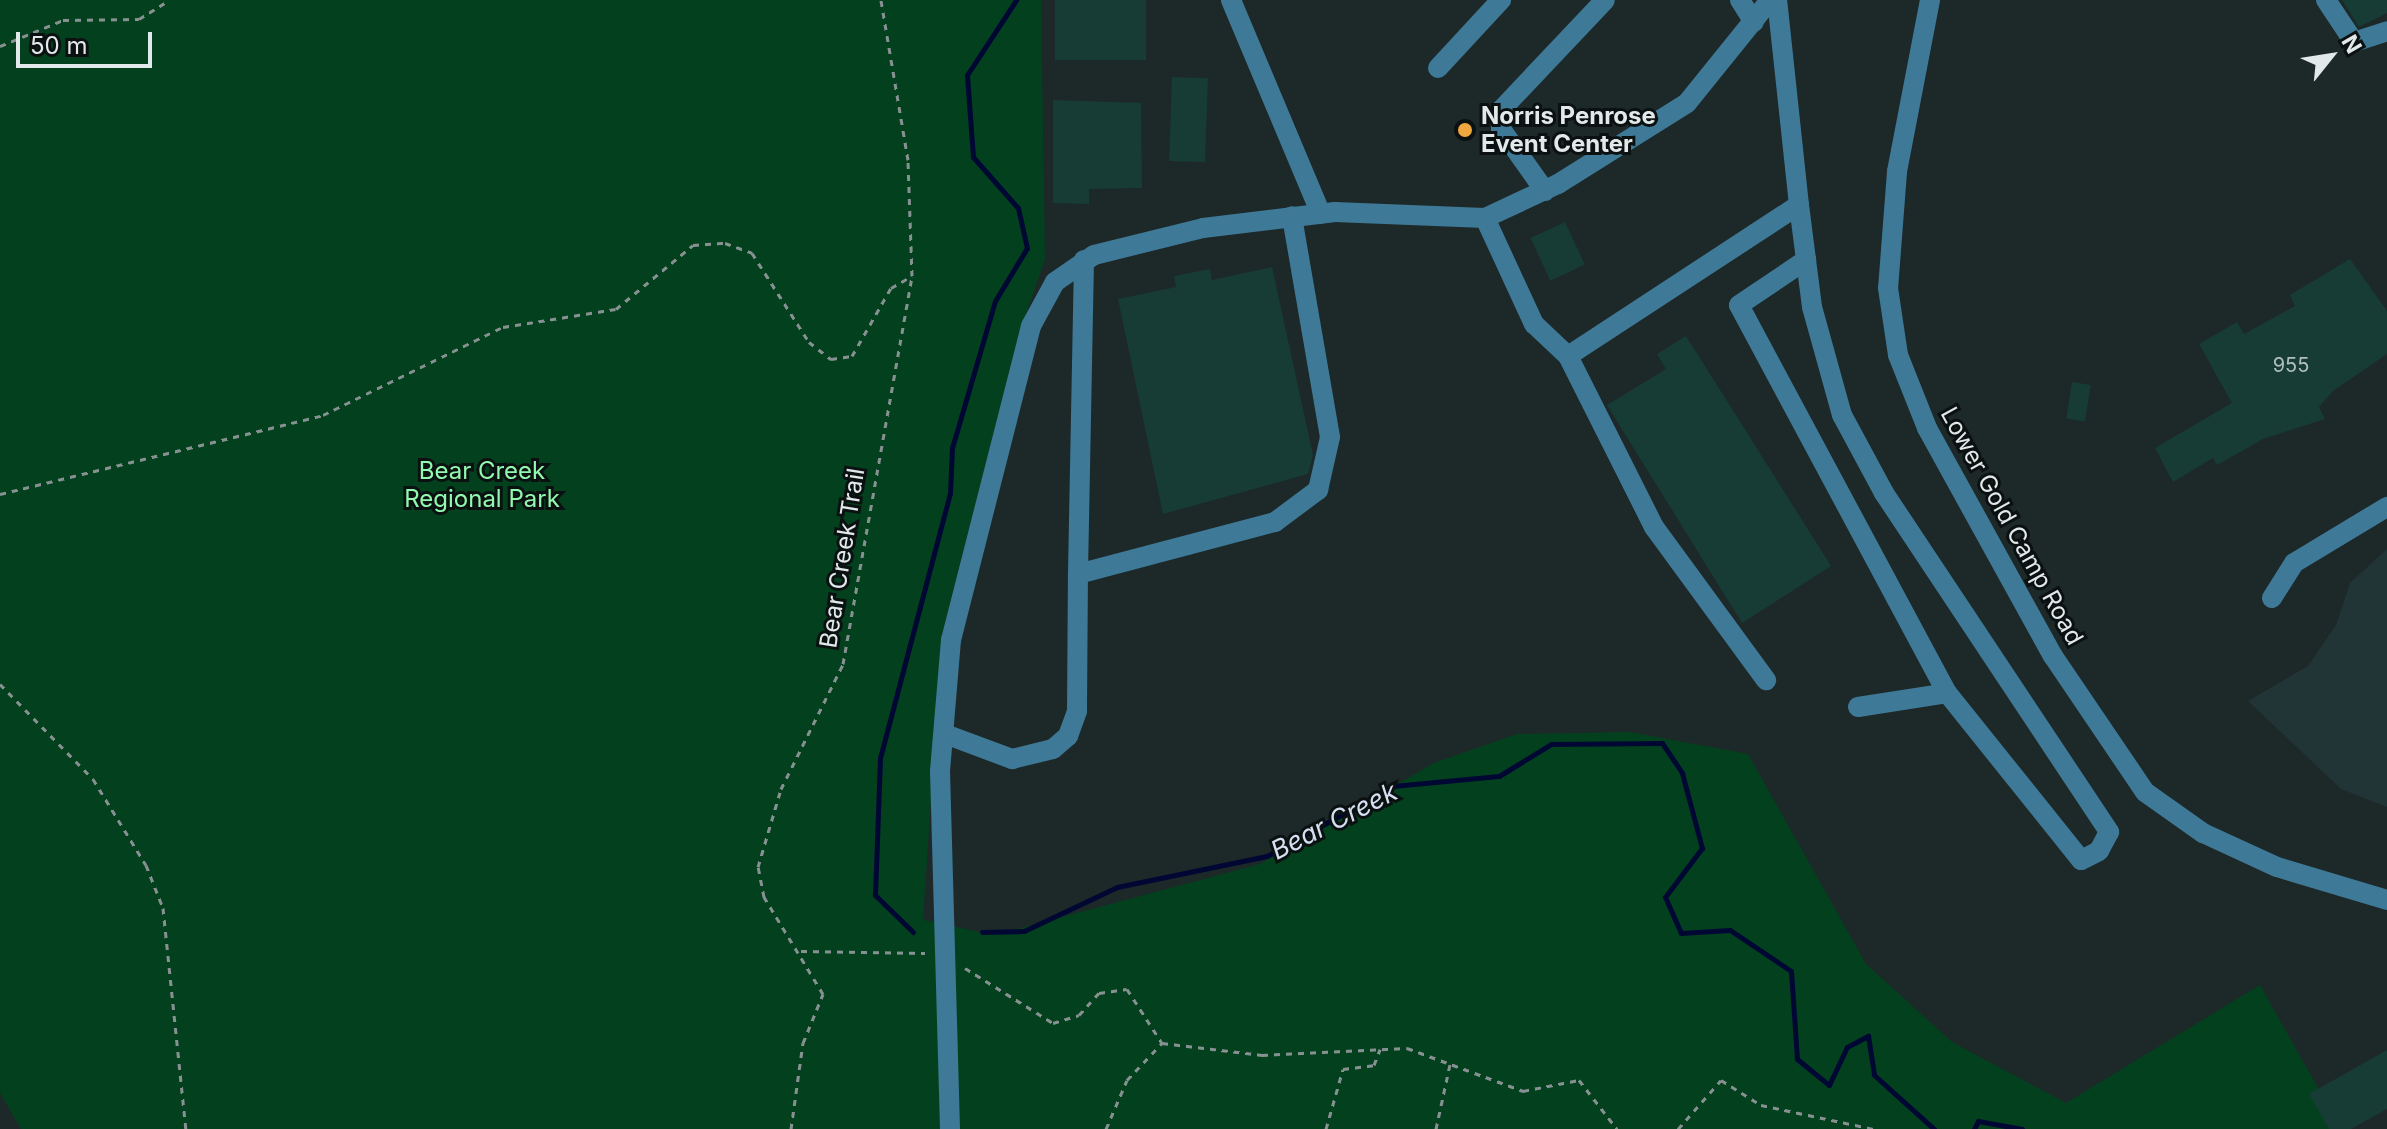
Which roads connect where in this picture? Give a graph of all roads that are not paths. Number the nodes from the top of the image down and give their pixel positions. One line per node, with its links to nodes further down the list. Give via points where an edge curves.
1 (1231, 0): 14 (street)
2 (1501, 0): 11 (street)
3 (1605, 0): 12 (street, via 1501,110 1501,129)
4 (1740, 0): 9 (street)
5 (1770, 0): 9 (street)
6 (1777, 0): 13 (street)
7 (1930, 0): 27 (street, Lower Gold Camp Road, via 1897,172 1888,288 1898,355 1927,428 2053,656 2145,792 2203,833 2277,867)
8 (2326, 0): 10 (street, via 2354,42)
9 (1754, 22): 12 (street, via 1687,103)
10 (2387, 31)
11 (1438, 68)
12 (1545, 191): 16 (street)
13 (1799, 205): 18 (street); 19 (street)
14 (1321, 214): 15 (street); 16 (street)
15 (1292, 216): 17 (street, via 1203,228); 21 (street, via 1330,437 1318,490 1275,522)
16 (1485, 218): 19 (street, via 1534,324)
17 (1084, 260): 21 (street); 26 (street, via 1055,282 1031,326 951,640)
18 (1806, 260): 24 (street, via 1739,305); 24 (street, via 1842,415 1884,493 2109,832 2099,851 2081,860 2070,854)
19 (1568, 356): 23 (street, via 1654,527)
20 (2387, 507): 22 (street, via 2294,563)
21 (1078, 574): 26 (street, via 1077,711 1068,736 1053,749 1012,759)
22 (2272, 598)
23 (1766, 680)
24 (1947, 693): 25 (street)
25 (1858, 707)
26 (945, 734): 28 (street)
27 (2387, 900)
28 (950, 1129)

